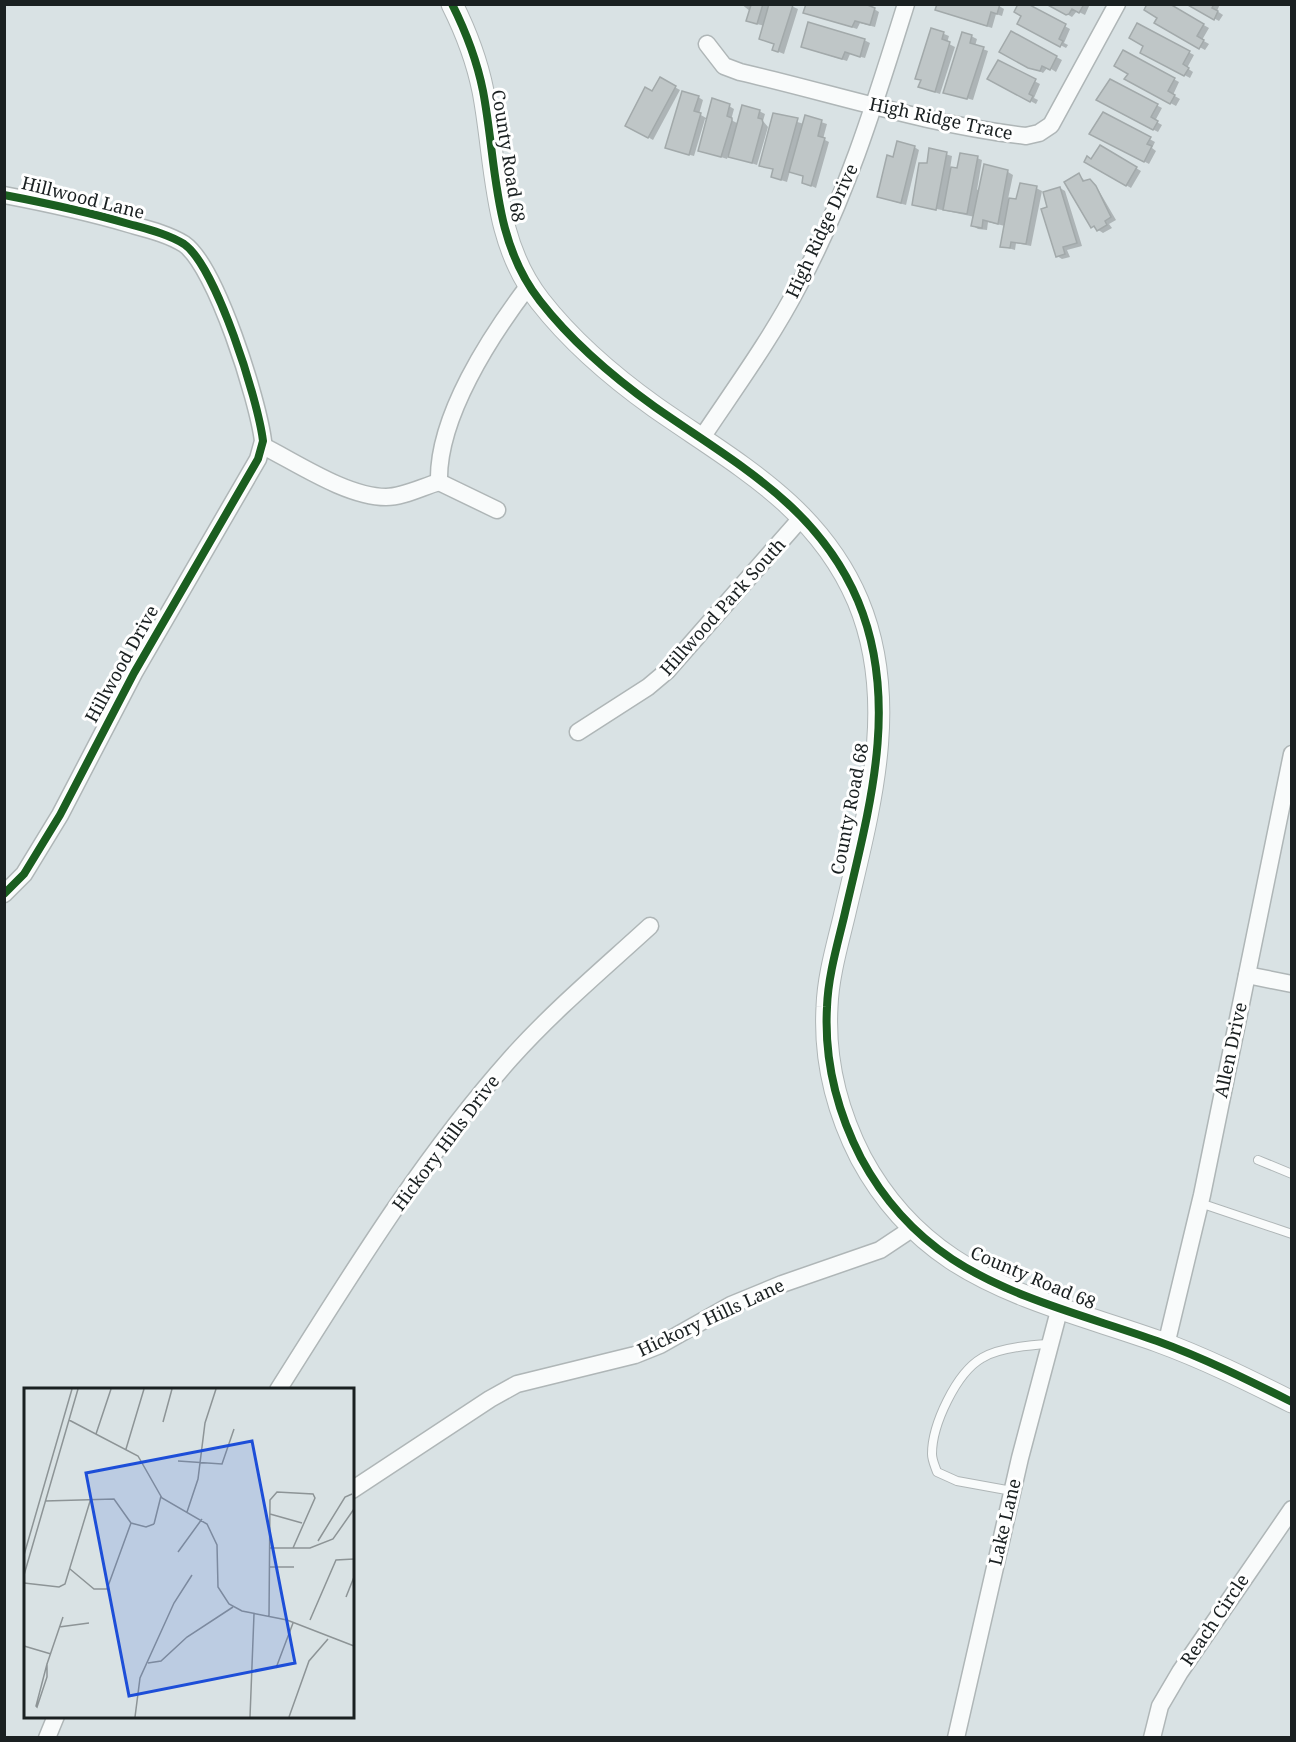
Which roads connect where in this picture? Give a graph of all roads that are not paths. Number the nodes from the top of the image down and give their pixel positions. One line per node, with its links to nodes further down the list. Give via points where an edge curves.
1 (452, 4): 7 (street, County Road 68, via 472,48 483,90 501,220)
2 (906, 4): 5 (street, High Ridge Drive)
3 (1117, 4): 5 (street, High Ridge Trace, via 1060,111 1051,125 1039,133 1012,135)
4 (707, 44): 5 (street, High Ridge Trace, via 724,66 740,72)
5 (875, 106): 8 (street, High Ridge Drive, via 834,213 799,285)
6 (4, 195): 9 (street, Hillwood Lane, via 102,216 186,246 201,265 232,333 262,430)
7 (529, 285): 8 (street, County Road 68, via 585,351); 10 (street, via 494,334 464,391 442,444)
8 (701, 439): 12 (street, County Road 68, via 762,480)
9 (263, 446): 10 (street, via 327,478 374,495 396,496); 16 (street, Hillwood Drive, via 134,673 60,816 24,874)
10 (439, 482): 11 (street)
11 (497, 510)
12 (803, 516): 13 (street, Hillwood Park South, via 667,671); 23 (street, County Road 68, via 839,564 858,601 874,653 880,696 873,784 827,996 831,1075 846,1129 873,1180)
13 (578, 732)
14 (1292, 754): 15 (street, Allen Drive)
15 (1283, 838): 18 (street, Allen Drive)
16 (4, 894)
17 (650, 926): 28 (street, Hickory Hills Drive, via 512,1057 470,1107 369,1246)
18 (1247, 975): 19 (street); 22 (street, Allen Drive)
19 (1292, 984)
20 (1258, 1160): 21 (lane)
21 (1292, 1174)
22 (1200, 1203): 24 (lane); 27 (street, Allen Drive)
23 (913, 1228): 25 (street, County Road 68, via 974,1272); 30 (street, Hickory Hills Lane, via 880,1250 731,1305 635,1355 517,1384)
24 (1292, 1234)
25 (1060, 1307): 26 (street, Lake Lane); 27 (street, County Road 68)
26 (1049, 1344): 31 (street, Lake Lane); 31 (lane, via 1028,1345 982,1358 960,1379 945,1402 932,1454 937,1472 957,1481)
27 (1166, 1344): 29 (street, County Road 68)
28 (279, 1388)
29 (1292, 1402)
30 (354, 1489)
31 (1012, 1491): 35 (street, Lake Lane)
32 (1292, 1509): 36 (street, Reach Circle, via 1179,1672 1161,1706)
33 (55, 1718): 34 (street)
34 (47, 1737)
35 (956, 1737)
36 (1152, 1737)

